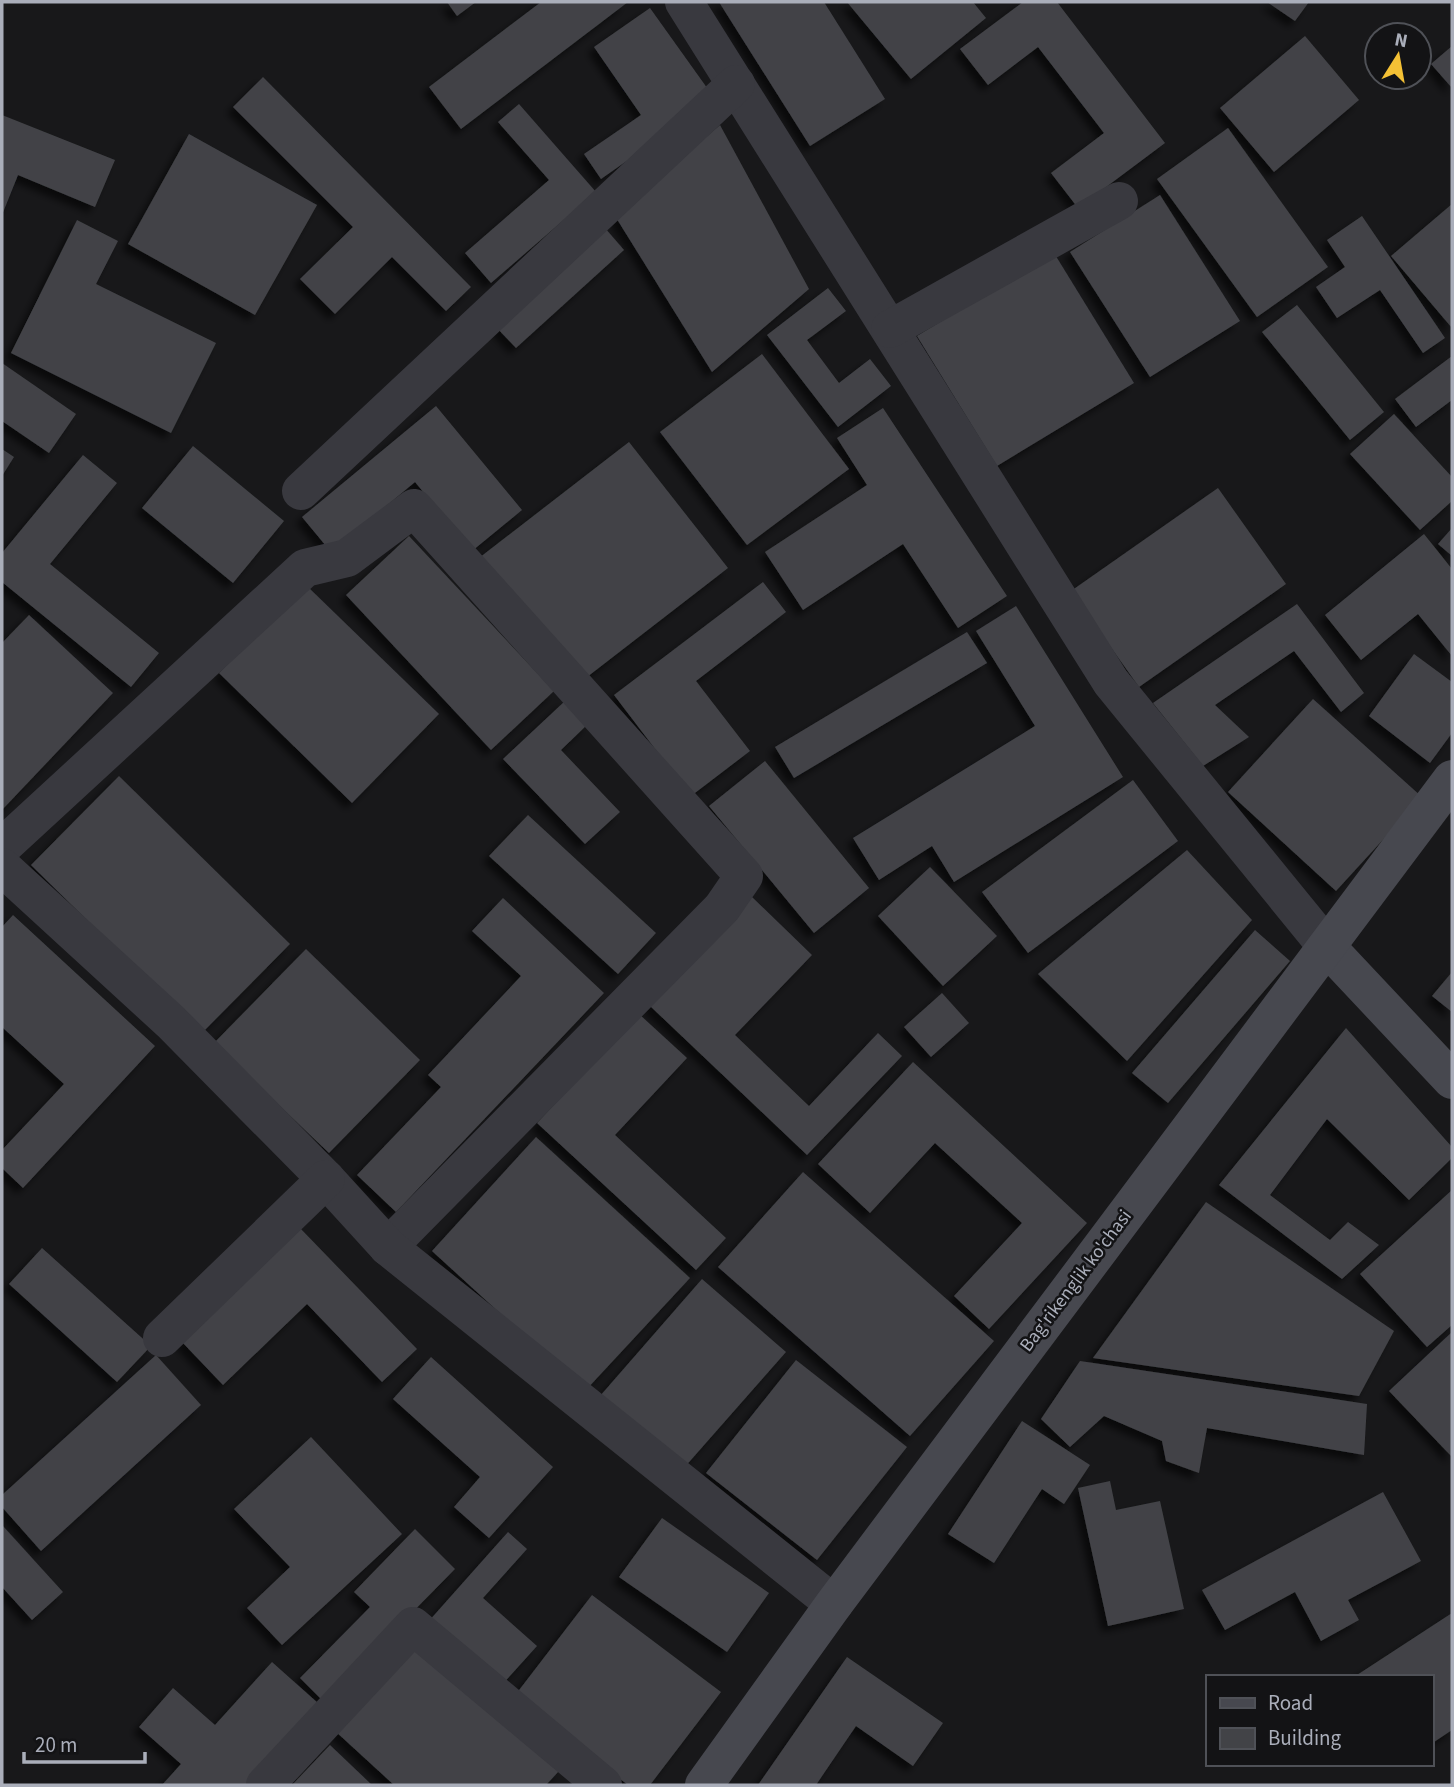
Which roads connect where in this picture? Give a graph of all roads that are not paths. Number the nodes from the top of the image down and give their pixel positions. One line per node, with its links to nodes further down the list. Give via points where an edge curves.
1 (684, 2): 2 (street)
2 (736, 84): 4 (street); 5 (street)
3 (1119, 201): 4 (street)
4 (890, 329): 9 (street, via 1111,682)
5 (301, 491)
6 (1452, 779): 9 (main road, Bag'rikenglik ko'chasi)
7 (2, 847): 12 (street, via 305,568 347,558 414,508 744,876 722,908)
8 (2, 867): 11 (street, via 171,1022)
9 (1327, 947): 10 (main road); 14 (main road, Bag'rikenglik ko'chasi)
10 (1452, 1080)
11 (326, 1179): 12 (street); 13 (street)
12 (388, 1247): 14 (street)
13 (162, 1338)
14 (834, 1604): 17 (main road, Bag'rikenglik ko'chasi)
15 (265, 1785): 16 (street, via 413,1626)
16 (603, 1785)
17 (704, 1785)

